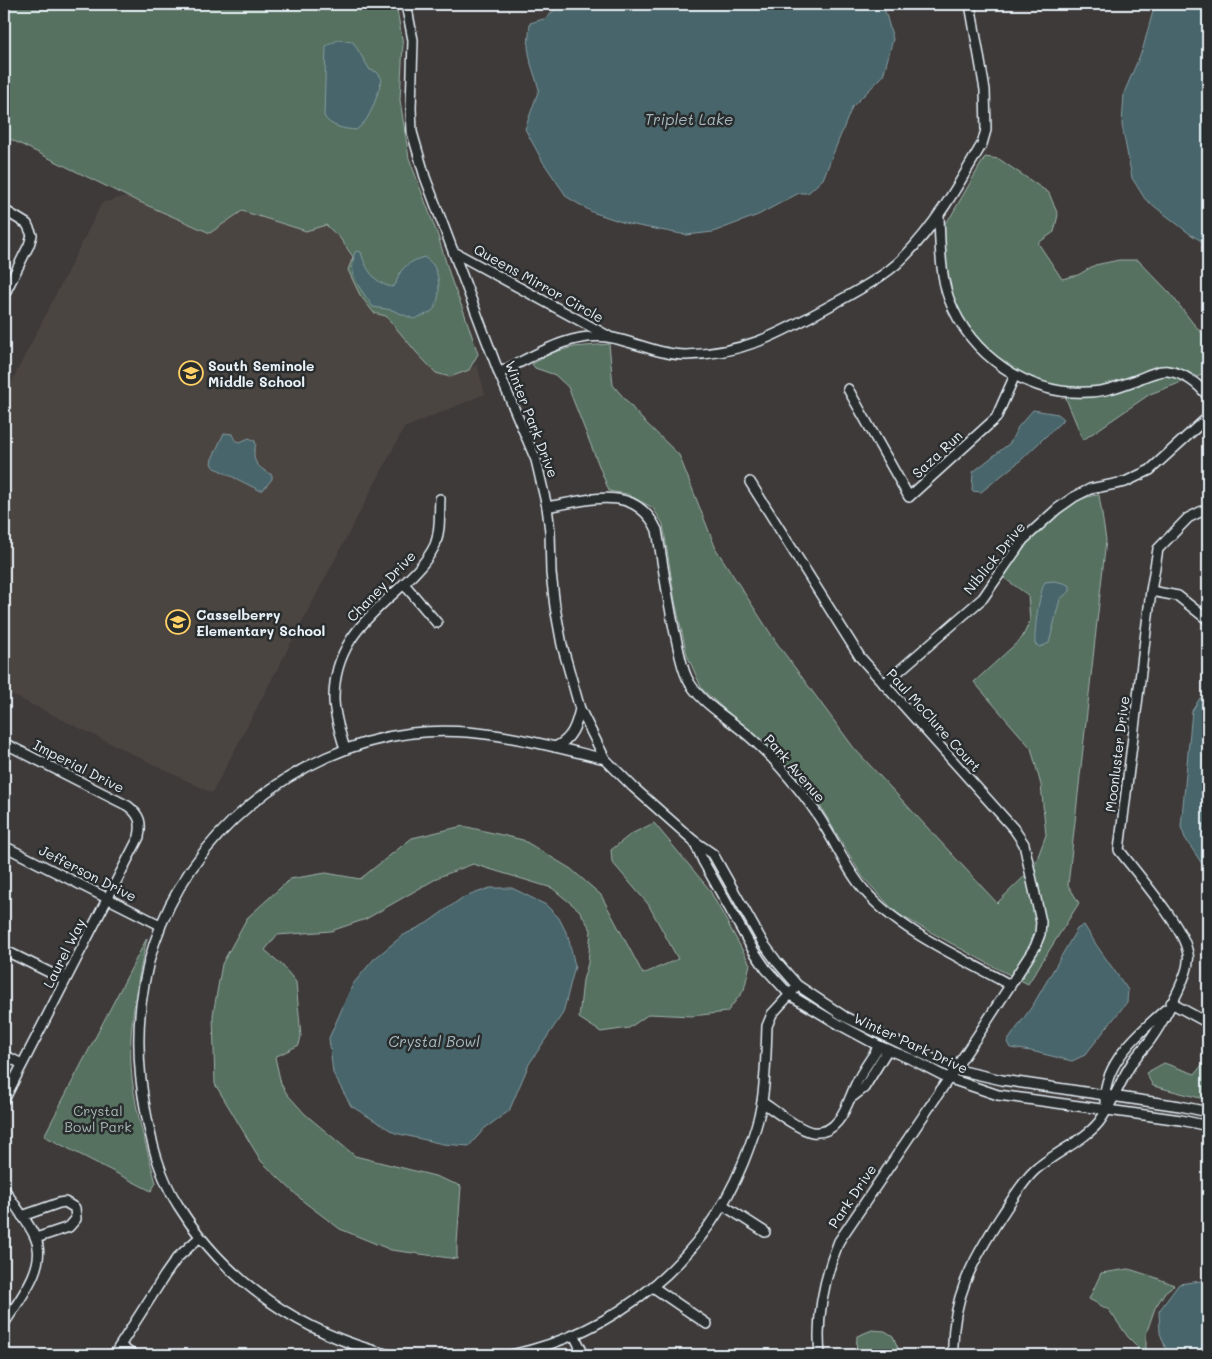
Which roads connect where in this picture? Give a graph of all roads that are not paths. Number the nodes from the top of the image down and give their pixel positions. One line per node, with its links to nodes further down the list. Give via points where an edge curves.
1 (406, 4): 5 (street, Winter Park Drive, via 413,40 412,132 425,177)
2 (970, 4): 4 (street, Queens Mirror Circle, via 985,90 986,130 982,144)
3 (4, 210): 6 (street, via 27,224 32,235)
4 (939, 216): 7 (street, Queens Mirror Circle, via 901,261 851,294 762,341 711,354 683,355); 9 (street, via 944,274 948,297 956,314 980,348)
5 (454, 252): 7 (street, Queens Mirror Circle); 8 (street, Winter Park Drive)
6 (4, 296)
7 (610, 337): 8 (street, Queens Mirror Circle, via 569,340)
8 (499, 372): 15 (street, Winter Park Drive, via 536,460)
9 (1015, 375): 10 (street, Saza Run, via 996,418 909,497); 11 (street, via 1038,385 1086,393 1166,371 1192,380)
10 (848, 389)
11 (1208, 397)
12 (1208, 418): 21 (street, Niblick Drive, via 1150,470 1125,482 1090,489 1057,509 1023,540 983,598)
13 (750, 482): 21 (street, Paul McClure Court, via 860,657)
14 (440, 499): 17 (street, Chaney Drive, via 435,544)
15 (547, 506): 22 (street, Winter Park Drive, via 555,607); 34 (street, Park Avenue, via 614,498 642,508 652,518 682,665 695,691 772,758 824,824 856,879 885,911 910,930)
16 (1208, 508): 18 (street, Moonluster Drive, via 1188,518 1158,549)
17 (404, 584): 20 (street); 25 (street, Chaney Drive, via 369,615 344,652 336,678 334,700)
18 (1151, 591): 19 (street, via 1178,596); 37 (street, Moonluster Drive, via 1119,850 1176,926 1186,947 1187,968)
19 (1208, 620)
20 (437, 623)
21 (884, 684): 34 (street, Paul McClure Court, via 1024,844 1041,922 1040,934)
22 (580, 709): 24 (street, via 570,736); 26 (street, Winter Park Drive)
23 (4, 743): 27 (street, Imperial Drive, via 128,806)
24 (555, 747): 25 (street, via 484,732 453,731 414,733); 26 (street)
25 (345, 749): 31 (street, via 271,788 232,822 205,850 186,877)
26 (605, 759): 28 (street, Winter Park Drive)
27 (139, 817): 30 (street, Laurel Way, via 142,827 139,837)
28 (694, 841): 35 (street, Winter Park Drive, via 713,854 763,943); 36 (street, Winter Park Drive, via 753,950 766,970)
29 (4, 846): 30 (street, Jefferson Drive)
30 (107, 898): 31 (street, Jefferson Drive); 33 (street, Laurel Way)
31 (160, 925): 57 (street, via 141,997 138,1043 144,1101 160,1170 177,1204)
32 (4, 950): 33 (street)
33 (65, 980): 43 (street, Laurel Way)
34 (1010, 984): 44 (street)
35 (797, 985): 36 (street); 44 (street, Winter Park Drive, via 845,1017)
36 (790, 995): 39 (street, Winter Park Drive); 49 (street, via 772,1014 767,1026)
37 (1171, 1003): 38 (street); 40 (street, Moonluster Drive); 42 (street, Moonluster Drive, via 1151,1040)
38 (1208, 1023)
39 (883, 1048): 45 (street, Winter Park Drive); 49 (street, via 864,1088 851,1098 842,1116 827,1130 813,1132 804,1129)
40 (1123, 1053): 42 (street); 46 (street, Moonluster Drive, via 1106,1082)
41 (4, 1054): 43 (street)
42 (1132, 1062): 47 (street, Moonluster Drive)
43 (22, 1064): 48 (street, Laurel Way)
44 (954, 1069): 45 (street, Park Drive); 46 (street, Winter Park Drive, via 1002,1080)
45 (948, 1078): 50 (street, Winter Park Drive, via 998,1095); 69 (street, Park Drive, via 839,1241 821,1298)
46 (1105, 1095): 47 (street, Winter Park Drive); 50 (street)
47 (1115, 1097): 50 (street, Moonluster Drive); 51 (street, Winter Park Drive)
48 (4, 1100)
49 (762, 1102): 54 (street, via 752,1140)
50 (1106, 1110): 52 (street, Winter Park Drive); 70 (street, Moonluster Drive, via 1090,1132 1051,1156 1034,1171 979,1250 960,1296)
51 (1208, 1112)
52 (1208, 1126)
53 (4, 1188): 55 (street)
54 (723, 1205): 56 (street); 59 (street, via 705,1233)
55 (22, 1216): 58 (street); 58 (street, via 65,1202 75,1208 76,1218 69,1227)
56 (765, 1232)
57 (200, 1236): 63 (street, via 164,1275); 66 (street, via 230,1270 258,1294 299,1321 364,1349)
58 (36, 1238): 60 (street, via 36,1267)
59 (653, 1288): 61 (street); 62 (street, via 618,1313)
60 (4, 1324)
61 (707, 1324)
62 (574, 1335): 67 (street); 68 (street)
63 (120, 1346): 64 (street); 65 (street)
64 (114, 1355)
65 (133, 1355)
66 (390, 1355)
67 (511, 1355)
68 (584, 1355)
69 (820, 1355)
70 (952, 1355)

